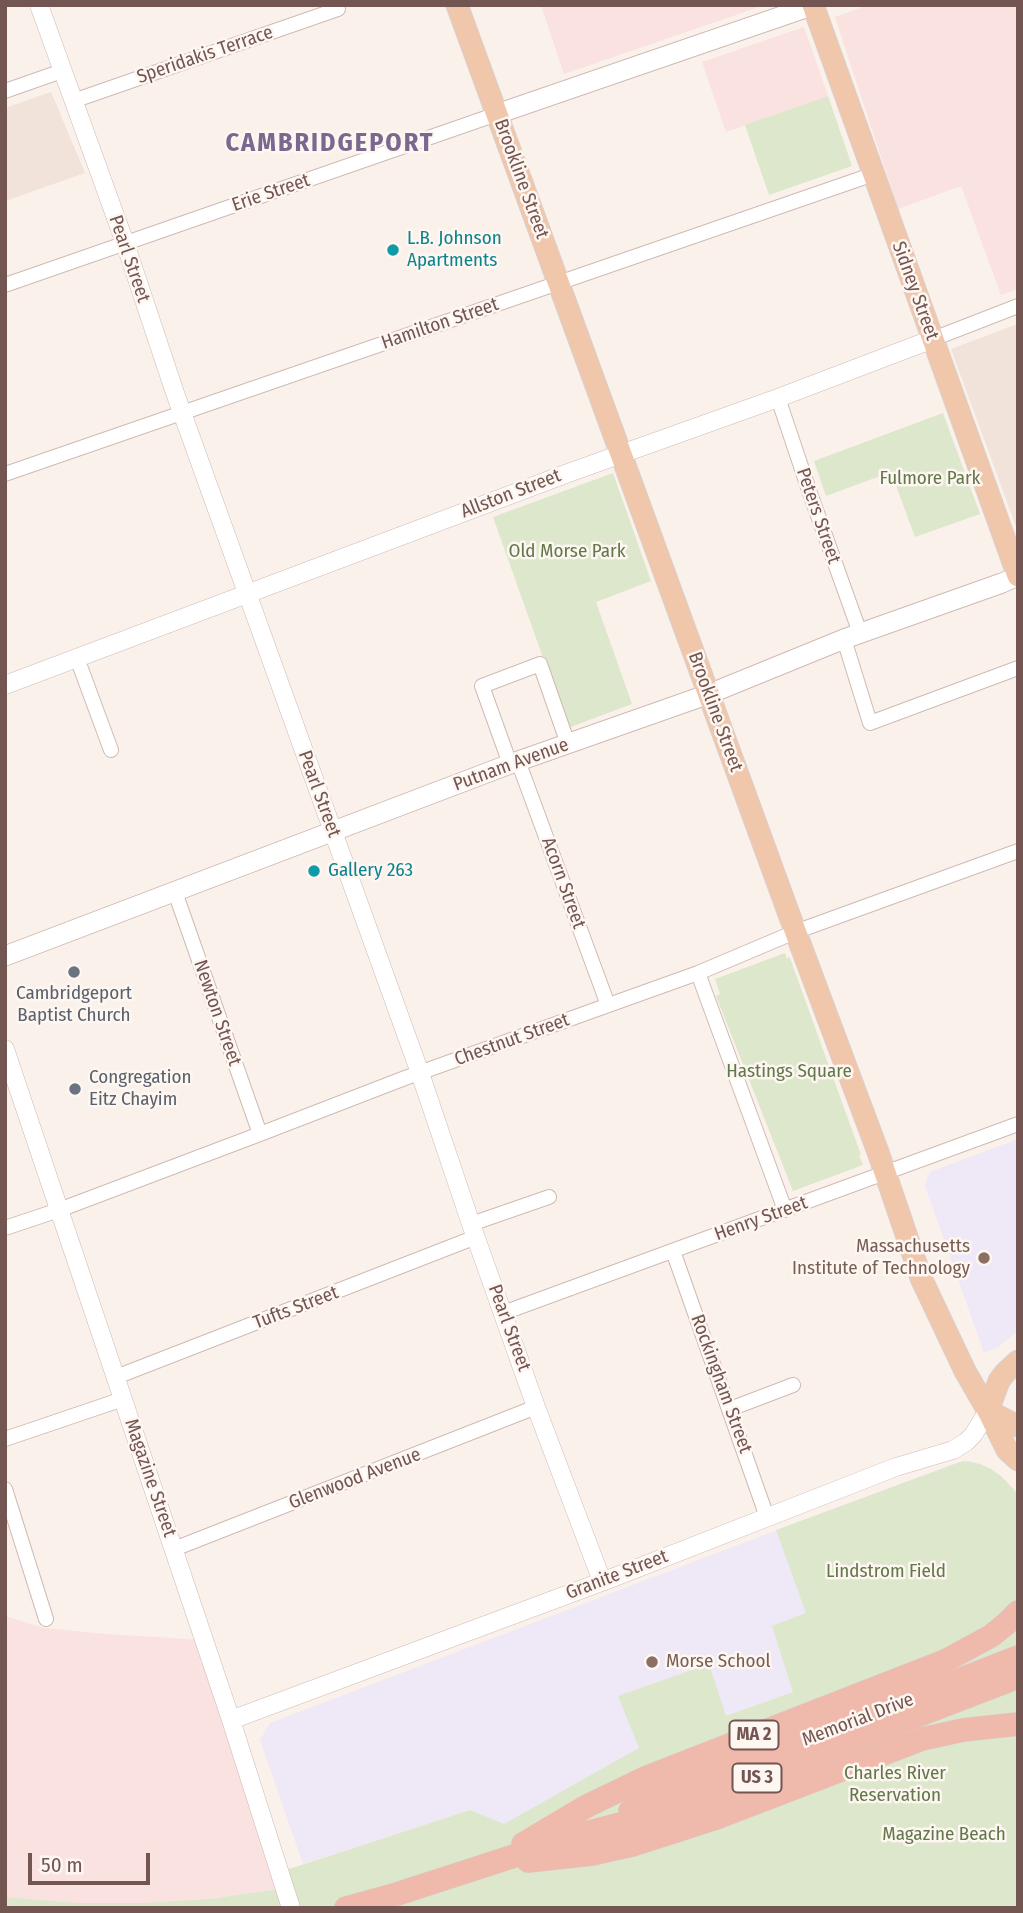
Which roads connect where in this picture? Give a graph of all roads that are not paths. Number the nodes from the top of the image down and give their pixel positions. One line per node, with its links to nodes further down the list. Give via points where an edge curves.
1 (39, 5): 5 (street, Pearl Street)
2 (457, 5): 8 (main road, Brookline Street)
3 (813, 5): 8 (main road, Erie Street); 9 (main road, Sidney Street)
4 (338, 9): 7 (street, Speridakis Terrace)
5 (62, 71): 6 (street); 7 (street, Pearl Street)
6 (5, 91)
7 (73, 101): 10 (street, Pearl Street)
8 (497, 114): 10 (street, Erie Street); 11 (main road, Brookline Street)
9 (874, 174): 11 (street, Hamilton Street); 14 (main road, Sidney Street)
10 (125, 243): 12 (street, Erie Street); 16 (street, Pearl Street)
11 (559, 283): 16 (street, Hamilton Street); 17 (main road, Brookline Street)
12 (5, 285)
13 (1018, 306): 14 (street, Allston Street)
14 (933, 339): 15 (street, Allston Street); 19 (main road, Sidney Street)
15 (778, 398): 17 (street, Allston Street); 21 (street, Peters Street)
16 (182, 413): 18 (street, Hamilton Street); 20 (street, Pearl Street)
17 (621, 454): 20 (street, Allston Street); 25 (main road, Brookline Street)
18 (5, 474)
19 (1018, 576): 21 (main road, Putnam Avenue)
20 (247, 594): 22 (street, Allston Street); 29 (street, Pearl Street)
21 (852, 636): 23 (street, Peters Street, via 870,723); 25 (main road, Putnam Avenue)
22 (77, 658): 24 (street, Allston Street); 27 (street)
23 (1018, 668)
24 (5, 685)
25 (709, 694): 26 (main road, Putnam Avenue); 32 (main road, Brookline Street)
26 (568, 744): 28 (main road, Putnam Avenue); 28 (street, Acorn Street, via 540,664 482,686)
27 (111, 750)
28 (514, 763): 29 (main road, Putnam Avenue); 35 (street, Acorn Street)
29 (332, 833): 31 (main road, Putnam Avenue); 37 (street, Pearl Street)
30 (1018, 851): 32 (street, Chestnut Street)
31 (175, 892): 33 (main road, Putnam Avenue); 39 (street, Newton Street)
32 (795, 932): 34 (street, Chestnut Street); 40 (main road, Brookline Street)
33 (5, 956)
34 (698, 973): 35 (street, Chestnut Street); 43 (street)
35 (608, 1005): 37 (street, Chestnut Street)
36 (5, 1049): 42 (street, Magazine Street)
37 (420, 1073): 39 (street, Chestnut Street); 45 (street, Pearl Street)
38 (1018, 1124): 40 (street, Henry Street)
39 (260, 1135): 42 (street, Chestnut Street)
40 (884, 1173): 43 (street, Henry Street); 54 (main road, Brookline Street, via 929,1297)
41 (549, 1197): 45 (street, Tufts Street)
42 (59, 1210): 44 (street, Chestnut Street); 49 (street, Magazine Street)
43 (785, 1210): 46 (street, Henry Street)
44 (5, 1228)
45 (474, 1231): 47 (street, Pearl Street); 49 (street, Tufts Street)
46 (673, 1251): 47 (street, Henry Street); 53 (street, Rockingham Street)
47 (503, 1313): 52 (street, Pearl Street)
48 (1018, 1361): 54 (main road, via 999,1381)
49 (116, 1377): 51 (street, Magazine Street)
50 (793, 1385): 53 (street)
51 (123, 1399): 56 (street); 60 (street, Magazine Street)
52 (536, 1407): 60 (street, Glenwood Avenue); 61 (street, Pearl Street)
53 (730, 1409): 59 (street, Rockingham Street)
54 (988, 1411): 55 (main road); 57 (main road, Brookline Street, via 1007,1450); 59 (street, Granite Street, via 969,1440 953,1450)
55 (1018, 1426)
56 (5, 1439)
57 (1018, 1460)
58 (5, 1489): 63 (street)
59 (767, 1517): 61 (street, Granite Street)
60 (174, 1549): 67 (street, Magazine Street)
61 (602, 1581): 67 (street, Granite Street)
62 (1018, 1612): 69 (highway, MA 2, via 991,1636 945,1661 645,1778 587,1805)
63 (46, 1619)
64 (1018, 1657): 66 (highway, Memorial Drive / US 3)
65 (1018, 1676): 66 (highway, Memorial Drive / US 3)
66 (925, 1703): 69 (highway, Memorial Drive / US 3, via 661,1796 582,1833)
67 (231, 1720): 70 (street, Magazine Street)
68 (1018, 1724): 69 (highway, via 922,1739 632,1845)
69 (490, 1864): 71 (highway, Memorial Drive / US 3)
70 (291, 1908)
71 (346, 1908)

